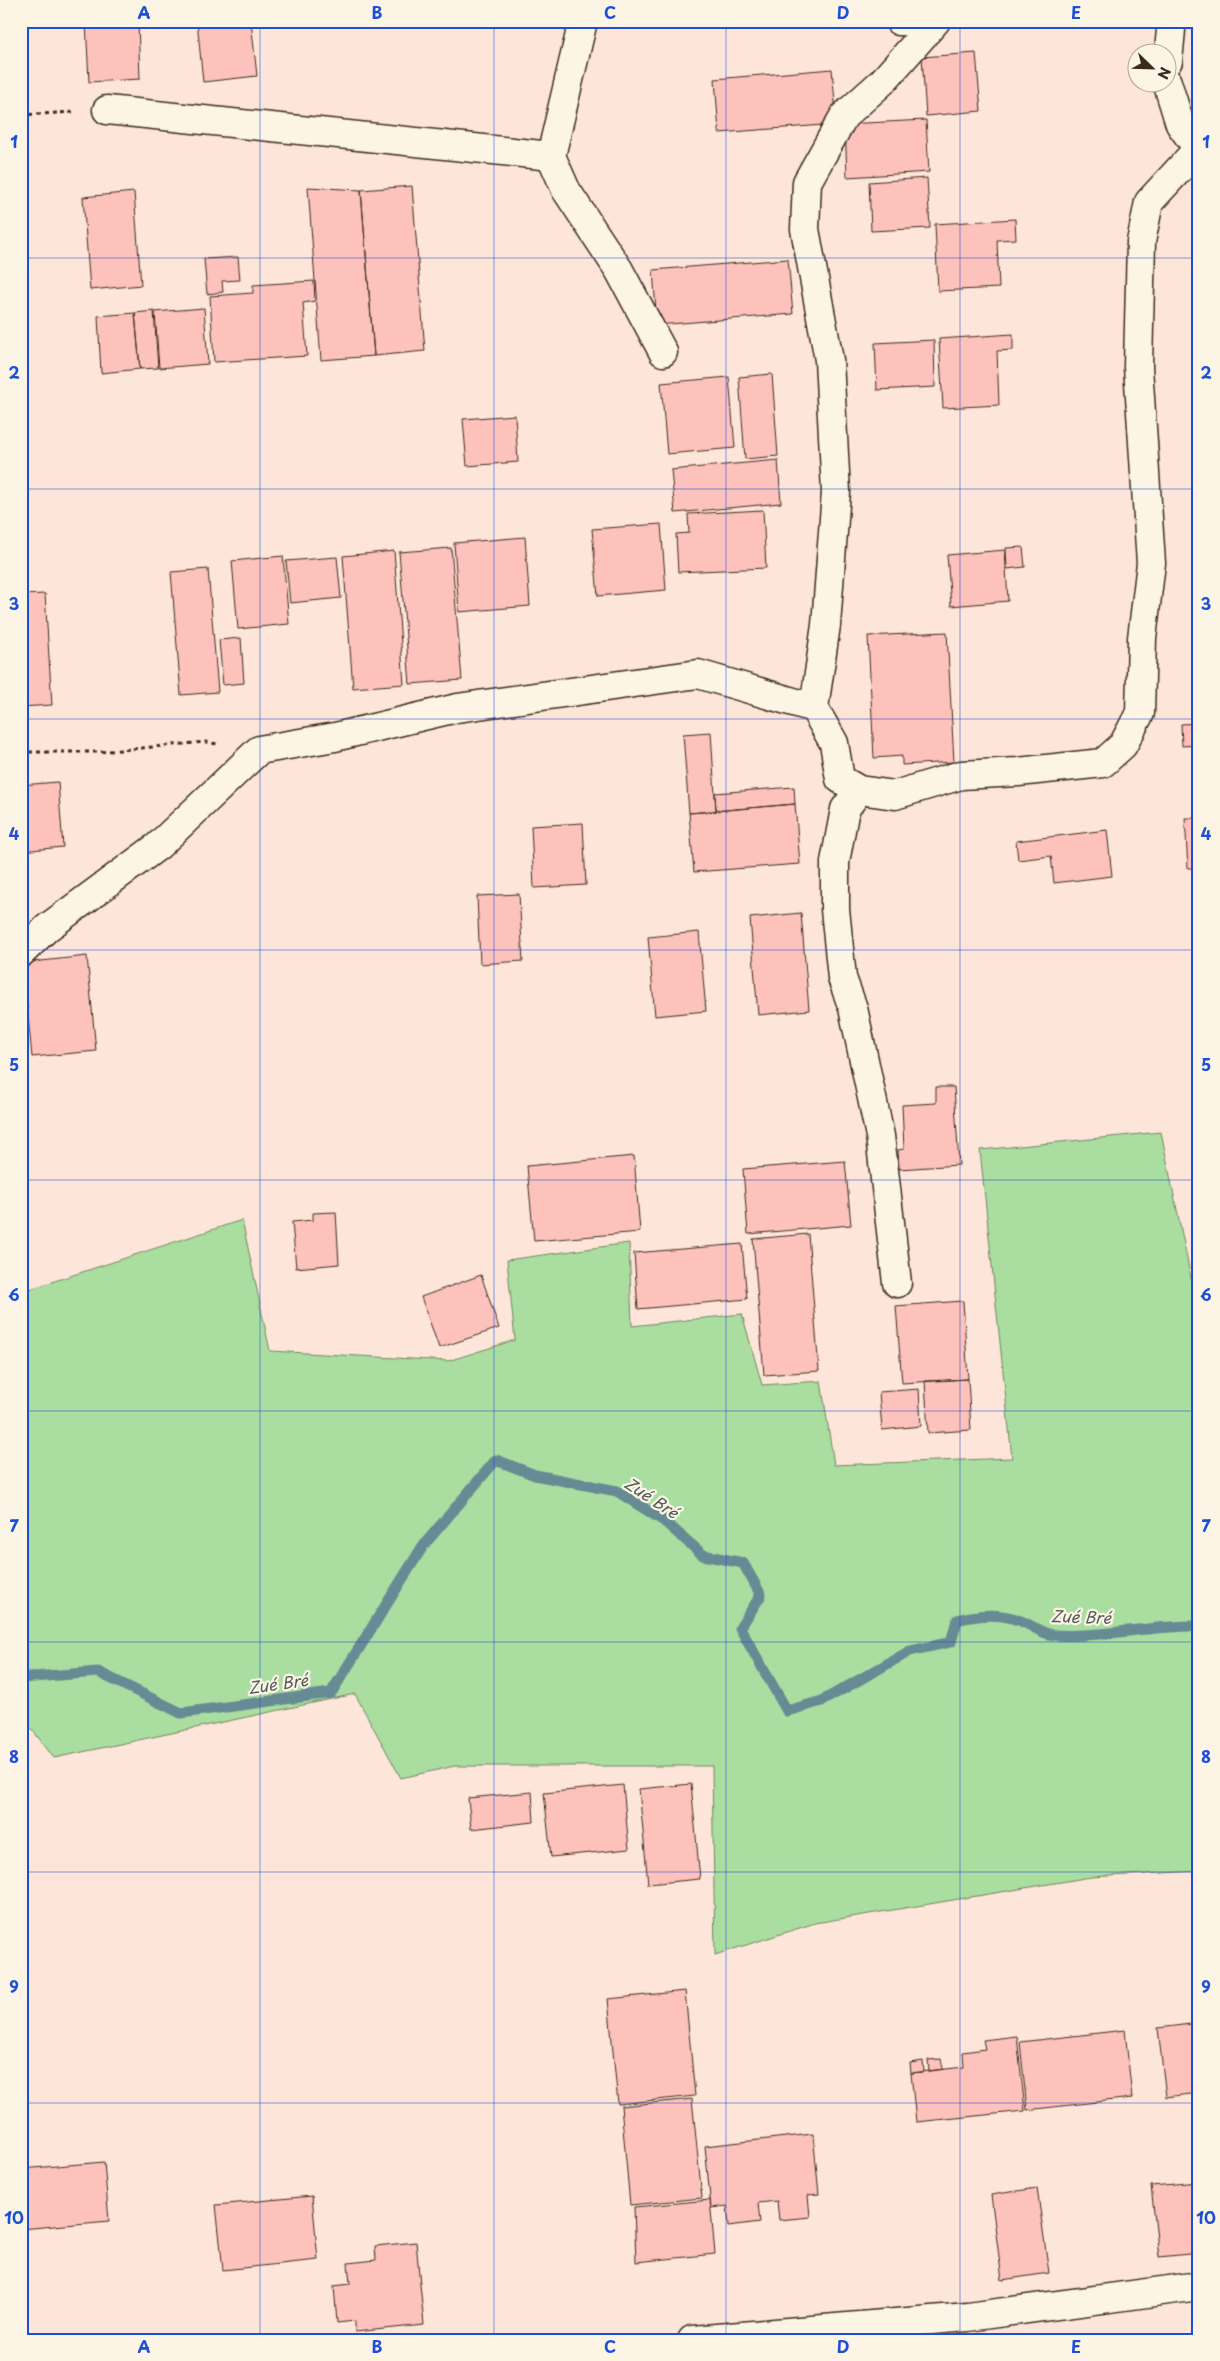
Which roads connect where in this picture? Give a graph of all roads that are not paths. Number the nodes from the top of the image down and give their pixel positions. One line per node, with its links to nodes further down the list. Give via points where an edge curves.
1 (584, 21): 9 (street)
2 (899, 21): 4 (street)
3 (1169, 21): 5 (street)
4 (935, 22): 11 (street, via 882,82 844,116 807,182 805,228 829,360 836,492 826,625)
5 (1170, 42)
6 (1169, 92): 8 (street, via 1180,124)
7 (107, 110): 9 (street)
8 (1198, 150): 12 (street, via 1149,202 1141,242 1138,367 1150,563 1142,638 1140,713 1136,721 1123,745 1103,762 961,775 895,795)
9 (551, 156): 10 (street, via 566,190 619,270)
10 (663, 352)
11 (814, 708): 12 (street, via 834,743 840,779); 13 (street, via 698,674 457,708 335,738 259,750 158,846 47,928)
12 (859, 790): 14 (street, via 844,810 835,862 835,909 842,978 853,1008 880,1136)
13 (21, 953)
14 (897, 1283)
15 (1199, 2286): 16 (street, via 968,2317)
16 (692, 2340)

